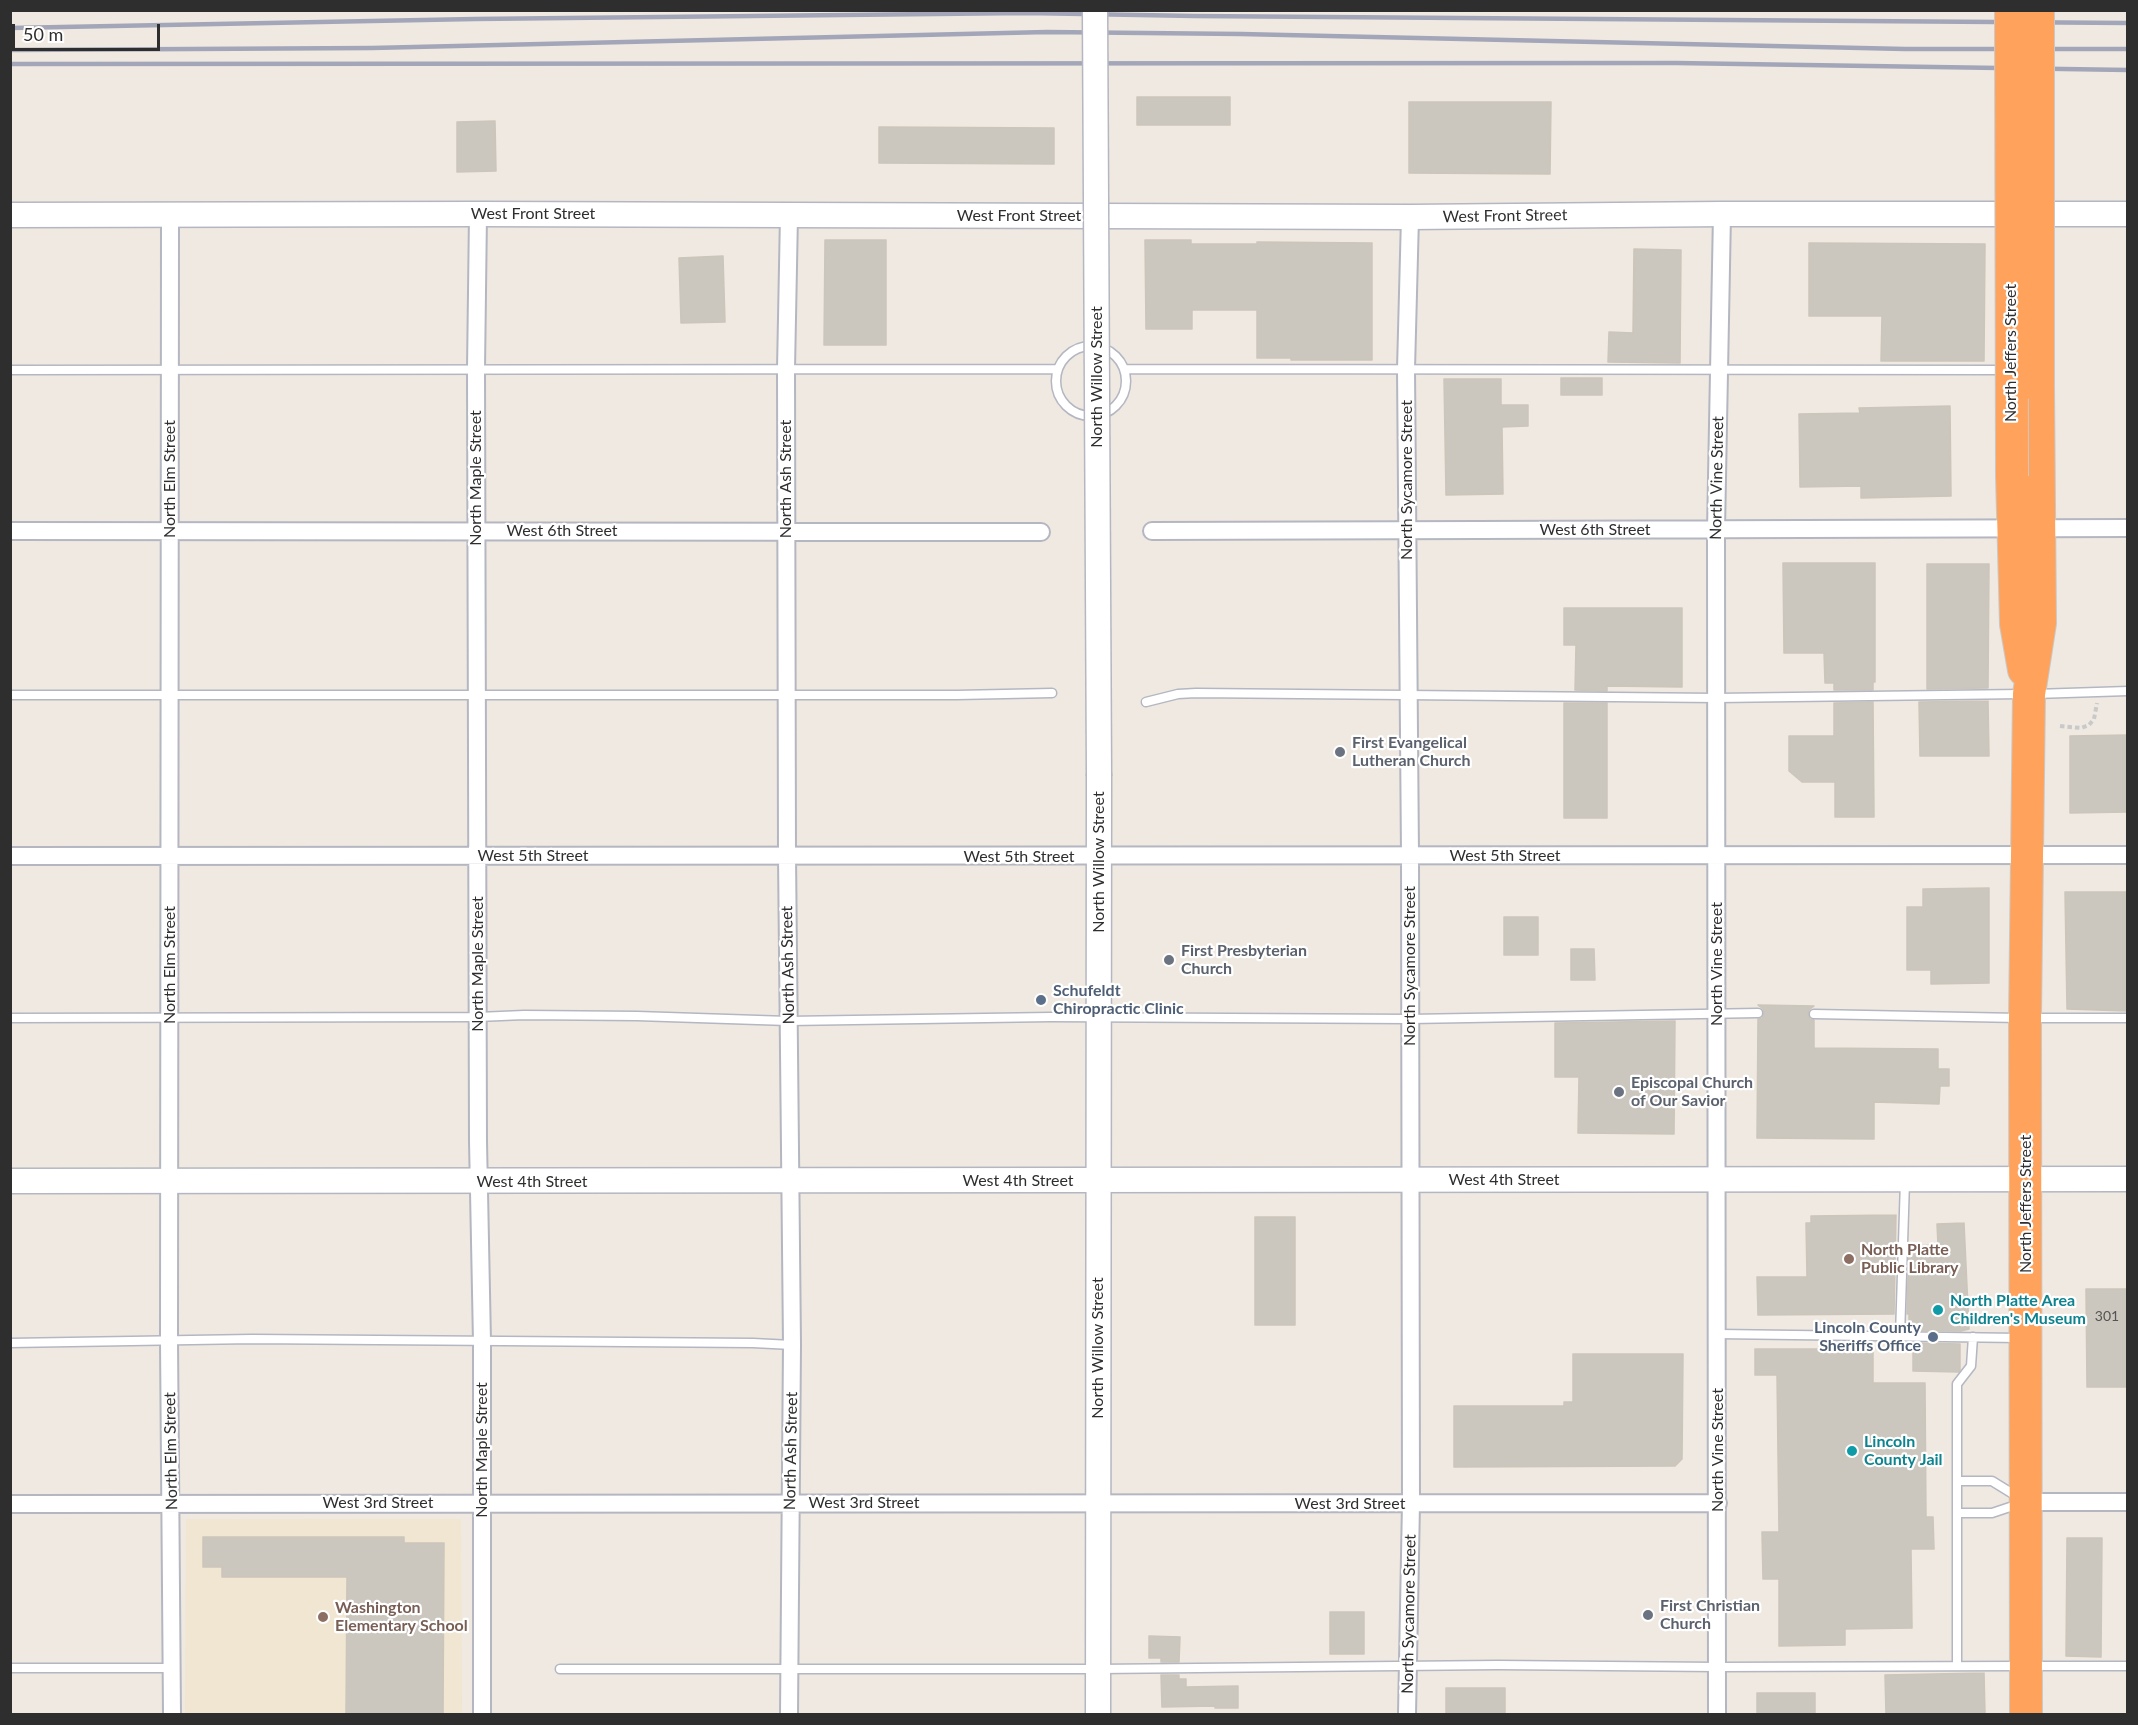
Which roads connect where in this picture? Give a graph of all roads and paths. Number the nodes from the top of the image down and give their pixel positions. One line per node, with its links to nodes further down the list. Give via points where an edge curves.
1 (1095, 10): 53 (main road, North Willow Street, bridge)
2 (2011, 10): 22 (highway, North Jeffers Street, bridge)
3 (2038, 10): 22 (highway, North Jeffers Street, bridge)
4 (2127, 213): 6 (main road, West Front Street)
5 (478, 214): 8 (main road, West Front Street); 9 (main road, West Front Street); 14 (street, North Maple Street)
6 (1722, 214): 11 (main road, West Front Street); 21 (street, North Vine Street)
7 (10, 215): 9 (main road, West Front Street)
8 (789, 215): 10 (main road, West Front Street); 15 (street, North Ash Street)
9 (170, 216): 13 (street, North Elm Street)
10 (1091, 216): 11 (main road, West Front Street); 12 (street, North Willow Street)
11 (1410, 217): 18 (street, North Sycamore Street)
12 (1091, 346): 16 (lane, via 1077,348); 17 (lane, via 1103,348 1118,358)
13 (170, 369): 14 (lane); 19 (lane); 27 (street, North Elm Street)
14 (476, 369): 15 (lane); 28 (street, North Maple Street)
15 (786, 369): 16 (lane); 29 (street, North Ash Street)
16 (1058, 369): 17 (lane, via 1058,394 1065,404 1073,411 1097,415 1118,403 1125,390)
17 (1124, 369): 18 (lane)
18 (1406, 369): 21 (lane); 31 (street, North Sycamore Street)
19 (10, 370)
20 (1996, 370): 21 (lane)
21 (1719, 371): 25 (street, North Vine Street)
22 (2025, 476): 23 (highway, North Jeffers Street)
23 (2026, 528): 24 (street, West 6th Street); 25 (street, West 6th Street); 37 (highway, North Jeffers Street, via 2040,623)
24 (2127, 528)
25 (1716, 530): 31 (street, West 6th Street); 42 (street, North Vine Street)
26 (10, 531): 27 (street, West 6th Street)
27 (170, 531): 28 (street, West 6th Street); 39 (street, North Elm Street)
28 (476, 531): 29 (street, West 6th Street); 40 (street, North Maple Street)
29 (787, 531): 32 (street, West 6th Street); 41 (street, North Ash Street)
30 (1152, 531): 31 (street, West 6th Street)
31 (1407, 531): 36 (street, North Sycamore Street)
32 (1041, 532)
33 (2127, 691): 34 (lane)
34 (2097, 692): 37 (lane); 44 (path, via 2097,711 2089,725)
35 (1052, 693): 41 (lane)
36 (1408, 694): 42 (lane); 43 (lane, via 1196,693); 50 (street, North Sycamore Street)
37 (2029, 694): 42 (lane); 45 (highway, North Jeffers Street)
38 (10, 695): 39 (lane)
39 (169, 695): 40 (lane); 52 (street, North Elm Street)
40 (477, 695): 41 (lane); 48 (street, North Maple Street)
41 (787, 695): 49 (street, North Ash Street)
42 (1717, 698): 51 (street, North Vine Street)
43 (1146, 702)
44 (2060, 726)
45 (2028, 855): 46 (street, West 5th Street); 51 (street, West 5th Street); 61 (highway, North Jeffers Street)
46 (2127, 855)
47 (10, 856): 52 (street, West 5th Street)
48 (478, 856): 49 (street, West 5th Street); 52 (street, West 5th Street); 58 (street, North Maple Street)
49 (787, 856): 53 (street, West 5th Street); 64 (street, North Ash Street)
50 (1410, 856): 51 (street, West 5th Street); 53 (street, West 5th Street); 63 (street, North Sycamore Street)
51 (1718, 856): 54 (street, North Vine Street)
52 (171, 857): 57 (street, North Elm Street)
53 (1099, 857): 60 (main road, North Willow Street)
54 (1717, 1013): 55 (lane); 63 (lane); 69 (street, North Vine Street)
55 (1758, 1013)
56 (1814, 1014): 61 (lane)
57 (170, 1017): 58 (lane); 59 (lane); 72 (street, North Elm Street)
58 (478, 1017): 64 (lane, via 637,1016); 73 (street, North Maple Street)
59 (10, 1018)
60 (1099, 1018): 63 (lane); 64 (lane); 71 (main road, North Willow Street)
61 (2025, 1018): 62 (lane); 67 (highway, North Jeffers Street)
62 (2127, 1018)
63 (1410, 1019): 65 (street, North Sycamore Street)
64 (788, 1021): 74 (street, North Ash Street)
65 (1410, 1179): 69 (main road, West 4th Street); 71 (main road, West 4th Street); 89 (street, North Sycamore Street)
66 (1905, 1179): 67 (main road, West 4th Street); 69 (main road, West 4th Street); 76 (lane)
67 (2026, 1179): 68 (main road, West 4th Street); 78 (highway, North Jeffers Street)
68 (2127, 1179)
69 (1718, 1180): 75 (street, North Vine Street)
70 (10, 1181): 72 (main road, West 4th Street)
71 (1098, 1181): 74 (main road, West 4th Street); 92 (main road, North Willow Street)
72 (170, 1182): 73 (main road, West 4th Street); 79 (street, North Elm Street)
73 (478, 1182): 74 (main road, West 4th Street); 80 (street, North Maple Street)
74 (790, 1182): 82 (street, North Ash Street)
75 (1718, 1334): 76 (lane); 90 (street, North Vine Street)
76 (1900, 1336): 77 (lane)
77 (1973, 1337): 78 (lane); 83 (lane, via 1971,1366 1958,1384)
78 (2026, 1338): 84 (highway, North Jeffers Street)
79 (169, 1341): 80 (lane); 81 (lane); 86 (street, North Elm Street)
80 (482, 1342): 82 (lane); 87 (street, North Maple Street)
81 (10, 1343)
82 (792, 1345): 88 (street, North Ash Street)
83 (1958, 1481): 84 (lane, via 1992,1481); 93 (lane)
84 (2026, 1502): 85 (street); 93 (lane, via 1992,1513); 96 (highway, North Jeffers Street)
85 (2127, 1502)
86 (172, 1503): 87 (street, West 3rd Street); 91 (street, West 3rd Street); 100 (street, North Elm Street)
87 (482, 1503): 88 (street, West 3rd Street); 105 (street, North Maple Street)
88 (791, 1503): 92 (street, West 3rd Street); 102 (street, North Ash Street)
89 (1411, 1503): 90 (street, West 3rd Street); 92 (street, West 3rd Street); 94 (street, North Sycamore Street)
90 (1718, 1503): 98 (street, North Vine Street)
91 (10, 1504)
92 (1098, 1504): 103 (main road, North Willow Street)
93 (1958, 1513): 95 (lane)
94 (1407, 1666): 98 (lane); 103 (lane); 108 (street, North Sycamore Street)
95 (1957, 1666): 96 (lane); 98 (lane)
96 (2026, 1666): 97 (lane); 110 (highway, North Jeffers Street)
97 (2127, 1666)
98 (1717, 1667): 109 (street, North Vine Street)
99 (10, 1668): 100 (lane)
100 (172, 1668): 104 (street, North Elm Street)
101 (561, 1669): 102 (lane)
102 (789, 1669): 103 (lane); 106 (street, North Ash Street)
103 (1098, 1669): 107 (main road, North Willow Street)
104 (172, 1714)
105 (482, 1714)
106 (789, 1714)
107 (1098, 1714)
108 (1407, 1714)
109 (1717, 1714)
110 (2026, 1714)

